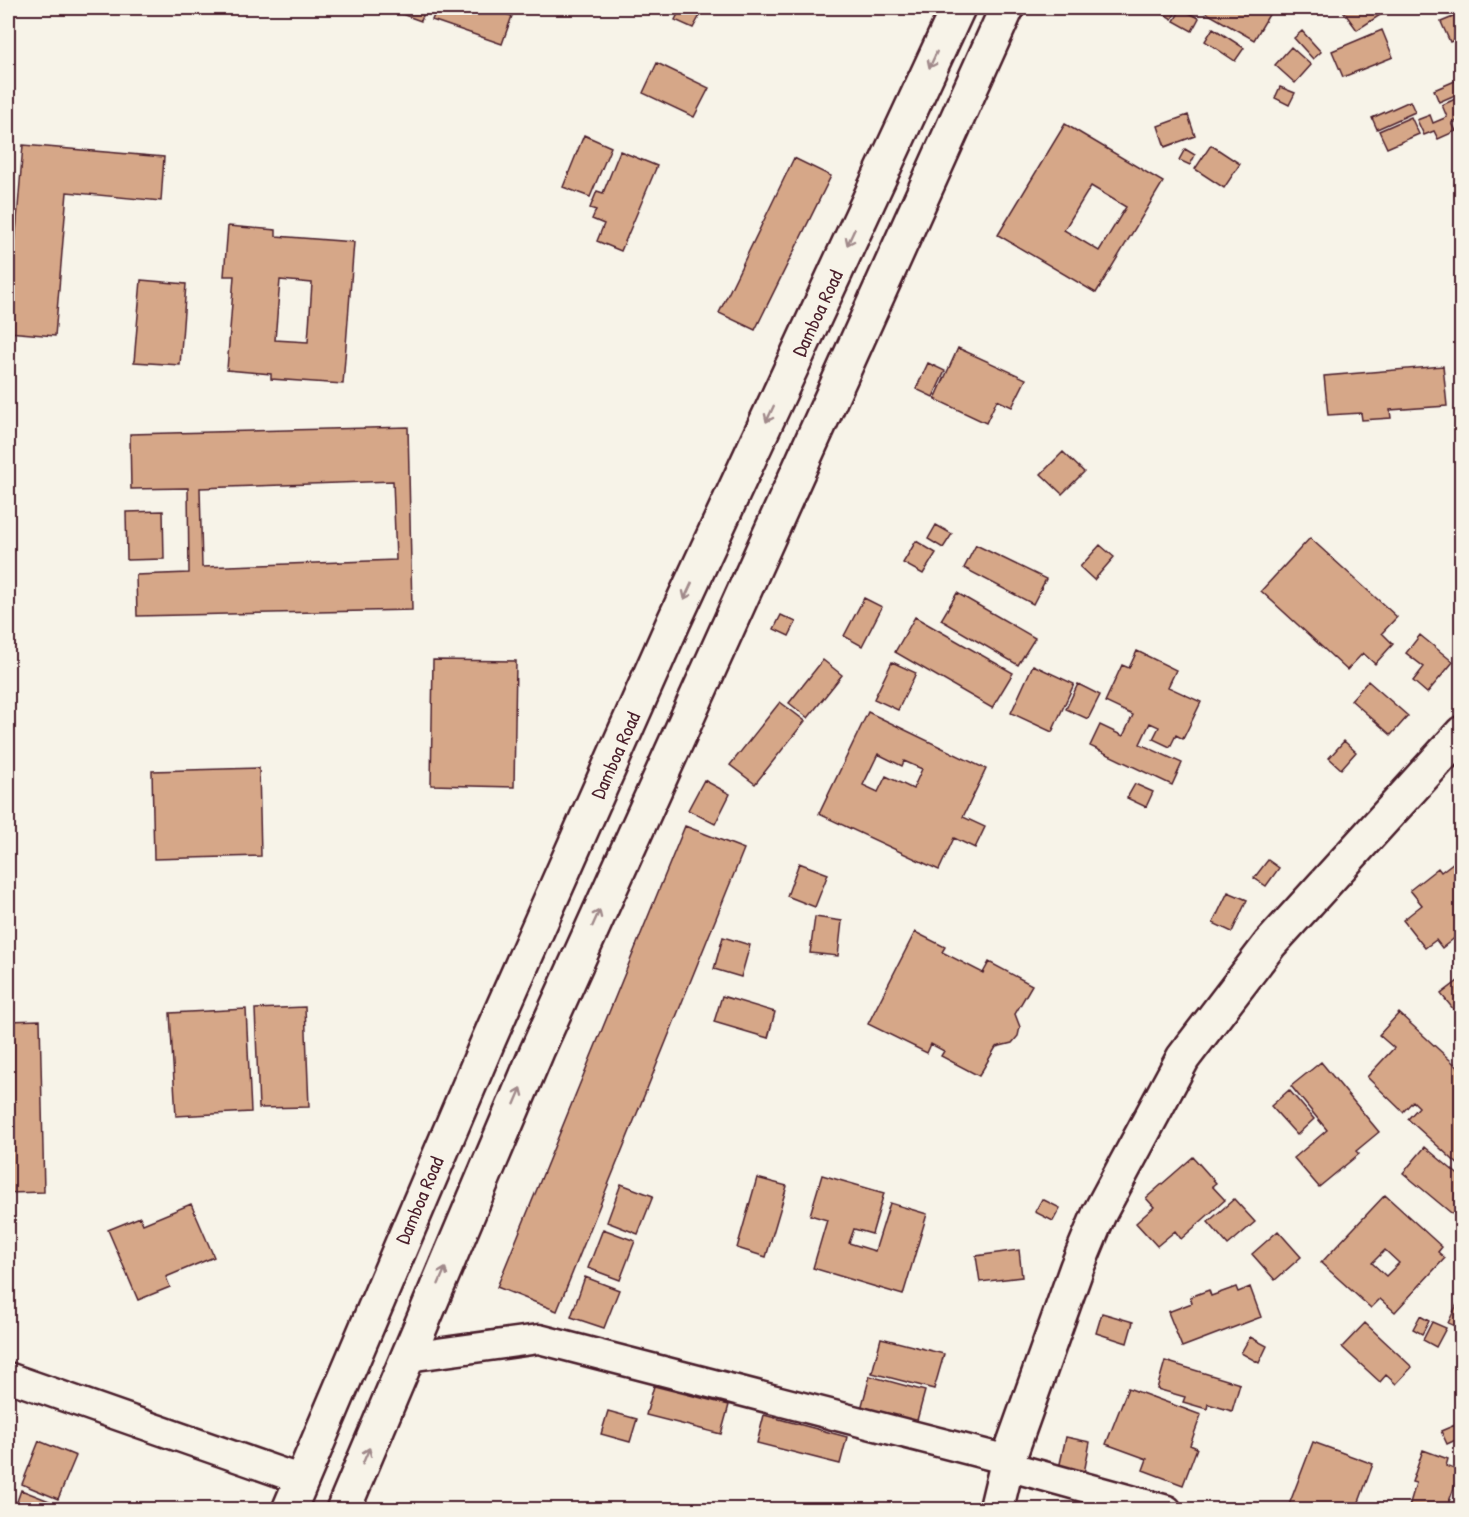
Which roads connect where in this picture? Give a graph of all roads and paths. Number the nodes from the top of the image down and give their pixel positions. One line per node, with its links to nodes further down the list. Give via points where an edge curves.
1 (958, 8): 7 (main road, Damboa Road, one-way to 7, via 674,621 489,1039)
2 (1007, 8): 4 (main road, one-way to 2, via 551,1019)
3 (1461, 733): 6 (main road, via 1270,944 1183,1058 1099,1214)
4 (408, 1357): 6 (street, via 539,1339); 9 (main road, one-way to 4)
5 (8, 1377): 7 (street)
6 (1008, 1463): 10 (main road); 11 (street)
7 (302, 1480): 8 (main road, Damboa Road)
8 (289, 1509)
9 (343, 1509)
10 (996, 1509)
11 (1167, 1509)

